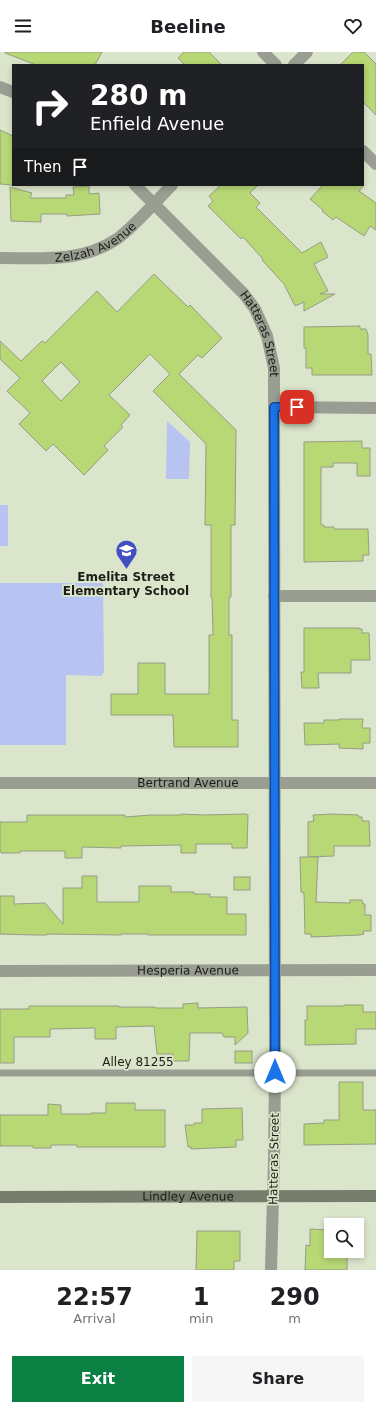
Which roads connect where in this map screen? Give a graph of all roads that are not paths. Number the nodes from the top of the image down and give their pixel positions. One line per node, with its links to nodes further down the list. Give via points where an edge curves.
1 (263, 52): 3 (street)
2 (307, 52): 4 (street)
3 (275, 64)
4 (295, 64)
5 (0, 87): 6 (street)
6 (12, 92)
7 (364, 152): 8 (street)
8 (376, 164)
9 (136, 186): 11 (street, Hatteras Street)
10 (171, 186): 11 (street, Zelzah Avenue)
11 (154, 203): 12 (street, Zelzah Avenue, via 118,238 86,254); 13 (street, Hatteras Street, via 244,294 255,309 269,342 274,368)
12 (0, 258)
13 (274, 407): 14 (street); 15 (street, Hatteras Street)
14 (376, 408)
15 (274, 596): 16 (street); 18 (street, Hatteras Street)
16 (376, 596)
17 (0, 783): 18 (street, Bertrand Avenue)
18 (275, 783): 19 (street, Bertrand Avenue); 20 (street, Hatteras Street)
19 (376, 783)
20 (274, 970): 21 (street, Hesperia Avenue); 22 (street, Hesperia Avenue); 23 (street, Hatteras Street)
21 (376, 970)
22 (0, 971)
23 (275, 1072): 24 (lane, Alley 81255); 25 (lane, Alley 81255); 26 (street, Hatteras Street)
24 (0, 1073)
25 (376, 1073)
26 (273, 1196): 27 (main road, Lindley Avenue); 28 (main road, Lindley Avenue); 29 (street, Hatteras Street)
27 (376, 1196)
28 (0, 1197)
29 (271, 1270)

